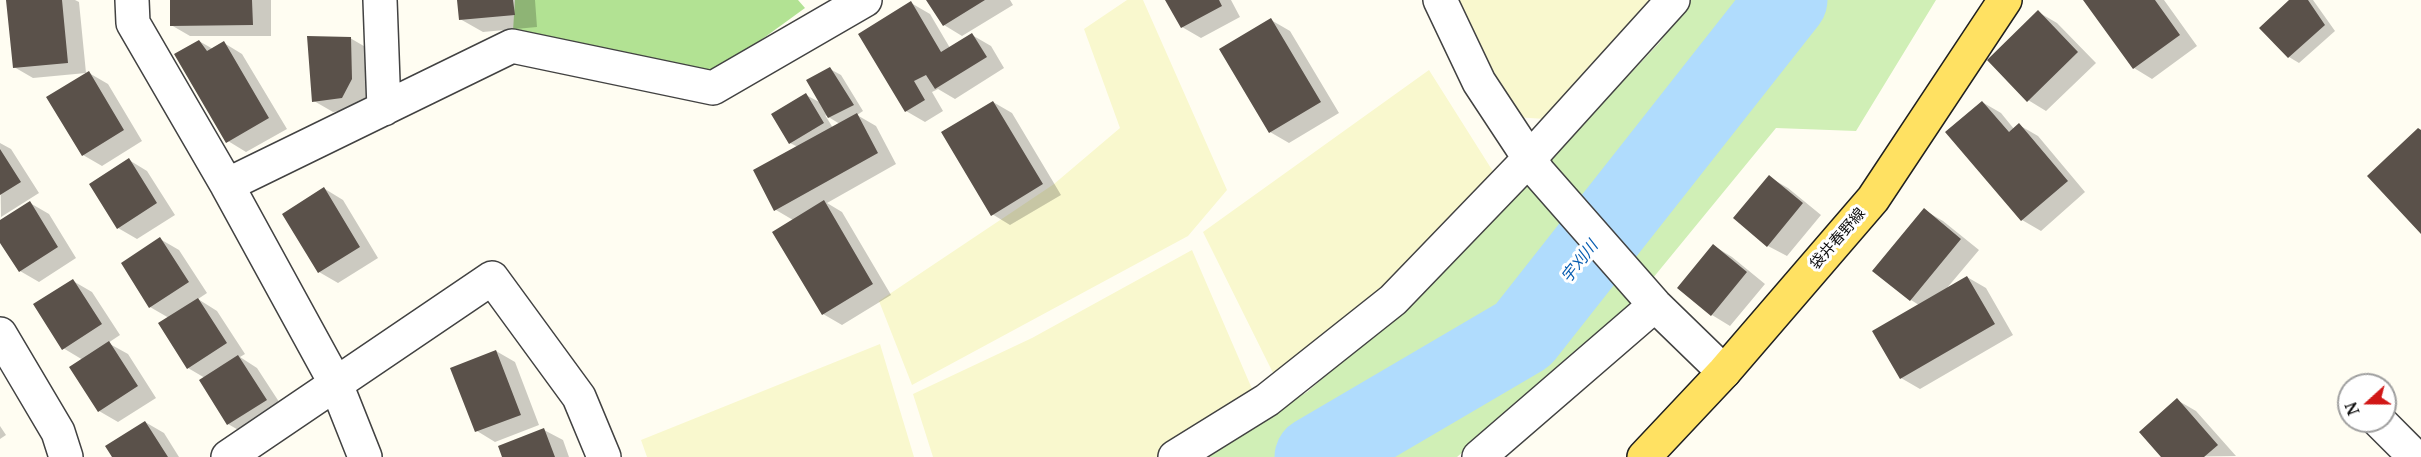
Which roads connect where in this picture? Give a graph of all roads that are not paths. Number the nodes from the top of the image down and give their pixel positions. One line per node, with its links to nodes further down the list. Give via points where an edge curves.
1 (132, 0): 9 (street, via 133,23)
2 (380, 0): 7 (street)
3 (865, 0): 7 (street, via 713,88 512,46)
4 (1440, 0): 8 (street, via 1479,82)
5 (1673, 0): 8 (street)
6 (2005, 0): 12 (main road, 袋井春野線, via 1873,199)
7 (384, 108): 9 (street)
8 (1534, 166): 10 (street); 19 (street, via 1393,300 1267,400)
9 (227, 185): 13 (street)
10 (1654, 305): 12 (street); 20 (street)
11 (0, 334): 15 (street, via 58,432)
12 (1724, 372): 21 (main road, 袋井春野線)
13 (336, 384): 16 (street); 17 (street); 18 (street, via 492,278 579,397)
14 (2391, 433): 22 (street)
15 (66, 457)
16 (228, 457)
17 (365, 457)
18 (604, 457)
19 (1175, 457)
20 (1479, 457)
21 (1644, 457)
22 (2415, 457)

